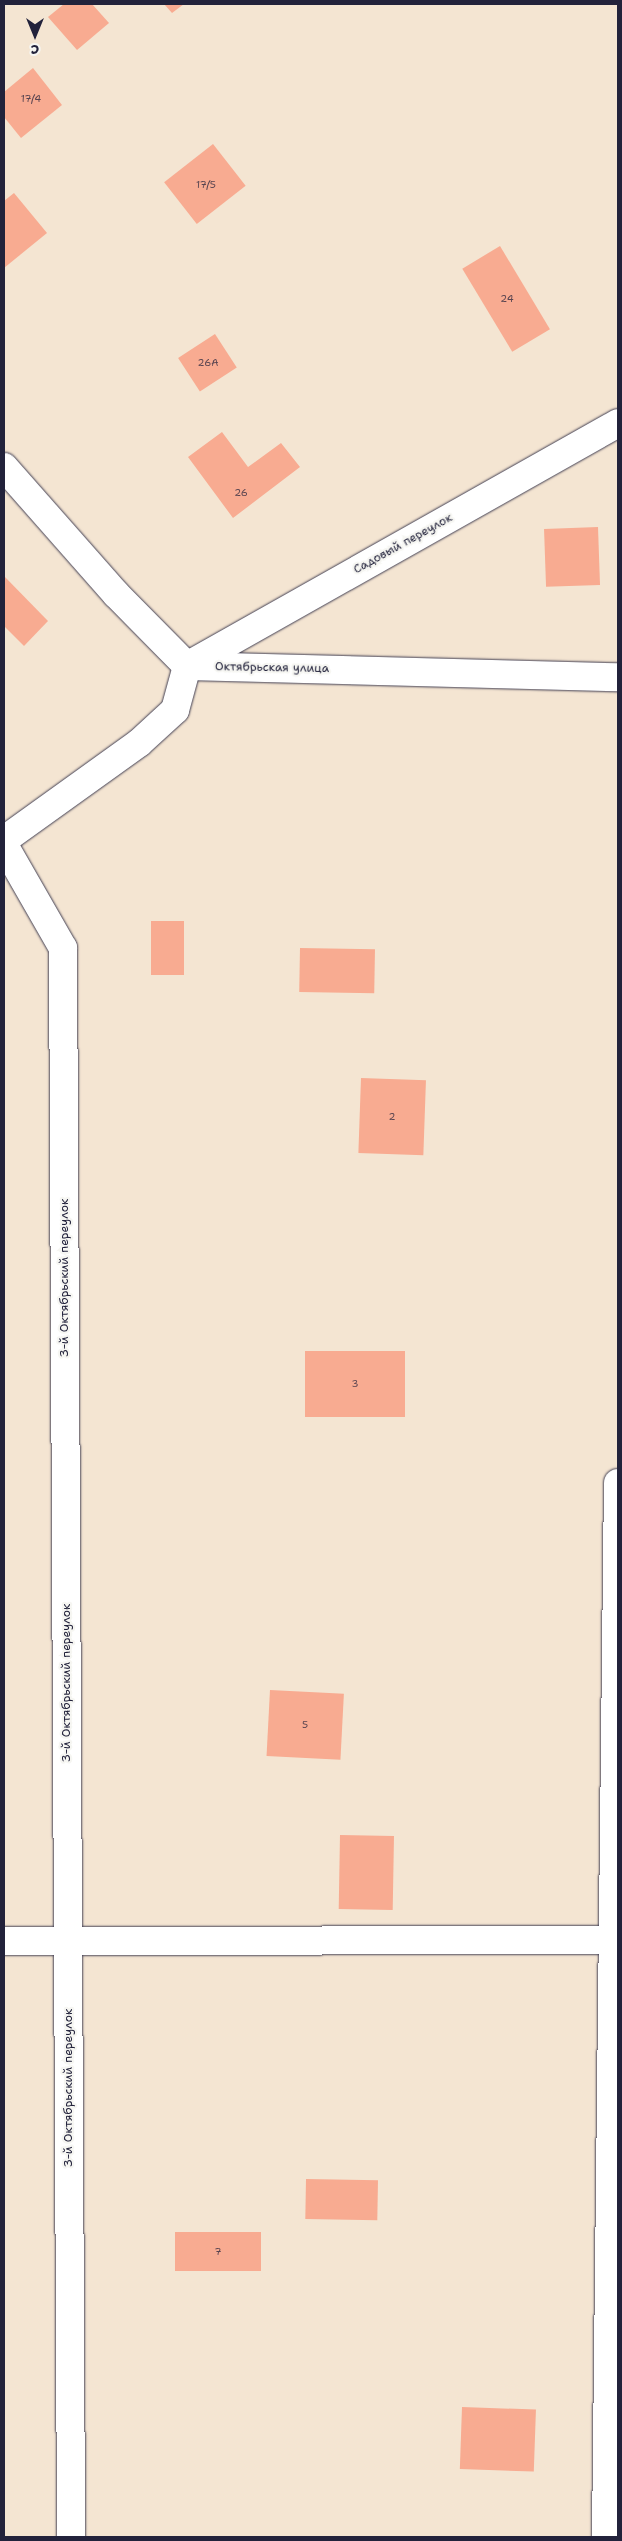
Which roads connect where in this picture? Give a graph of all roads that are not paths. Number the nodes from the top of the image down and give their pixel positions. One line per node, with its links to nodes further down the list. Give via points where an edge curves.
1 (618, 423): 3 (street, Садовый переулок)
2 (4, 467): 3 (street, via 116,594)
3 (187, 666): 4 (street, Октябрьская улица); 5 (street, via 175,710 139,743)
4 (618, 677)
5 (4, 840)
6 (4, 845): 8 (street, 3-й Октябрьский переулок, via 63,948)
7 (618, 1483): 9 (street)
8 (68, 1940): 9 (street); 10 (street); 11 (street, 3-й Октябрьский переулок)
9 (615, 1940): 12 (street)
10 (4, 1941)
11 (71, 2537)
12 (606, 2537)

